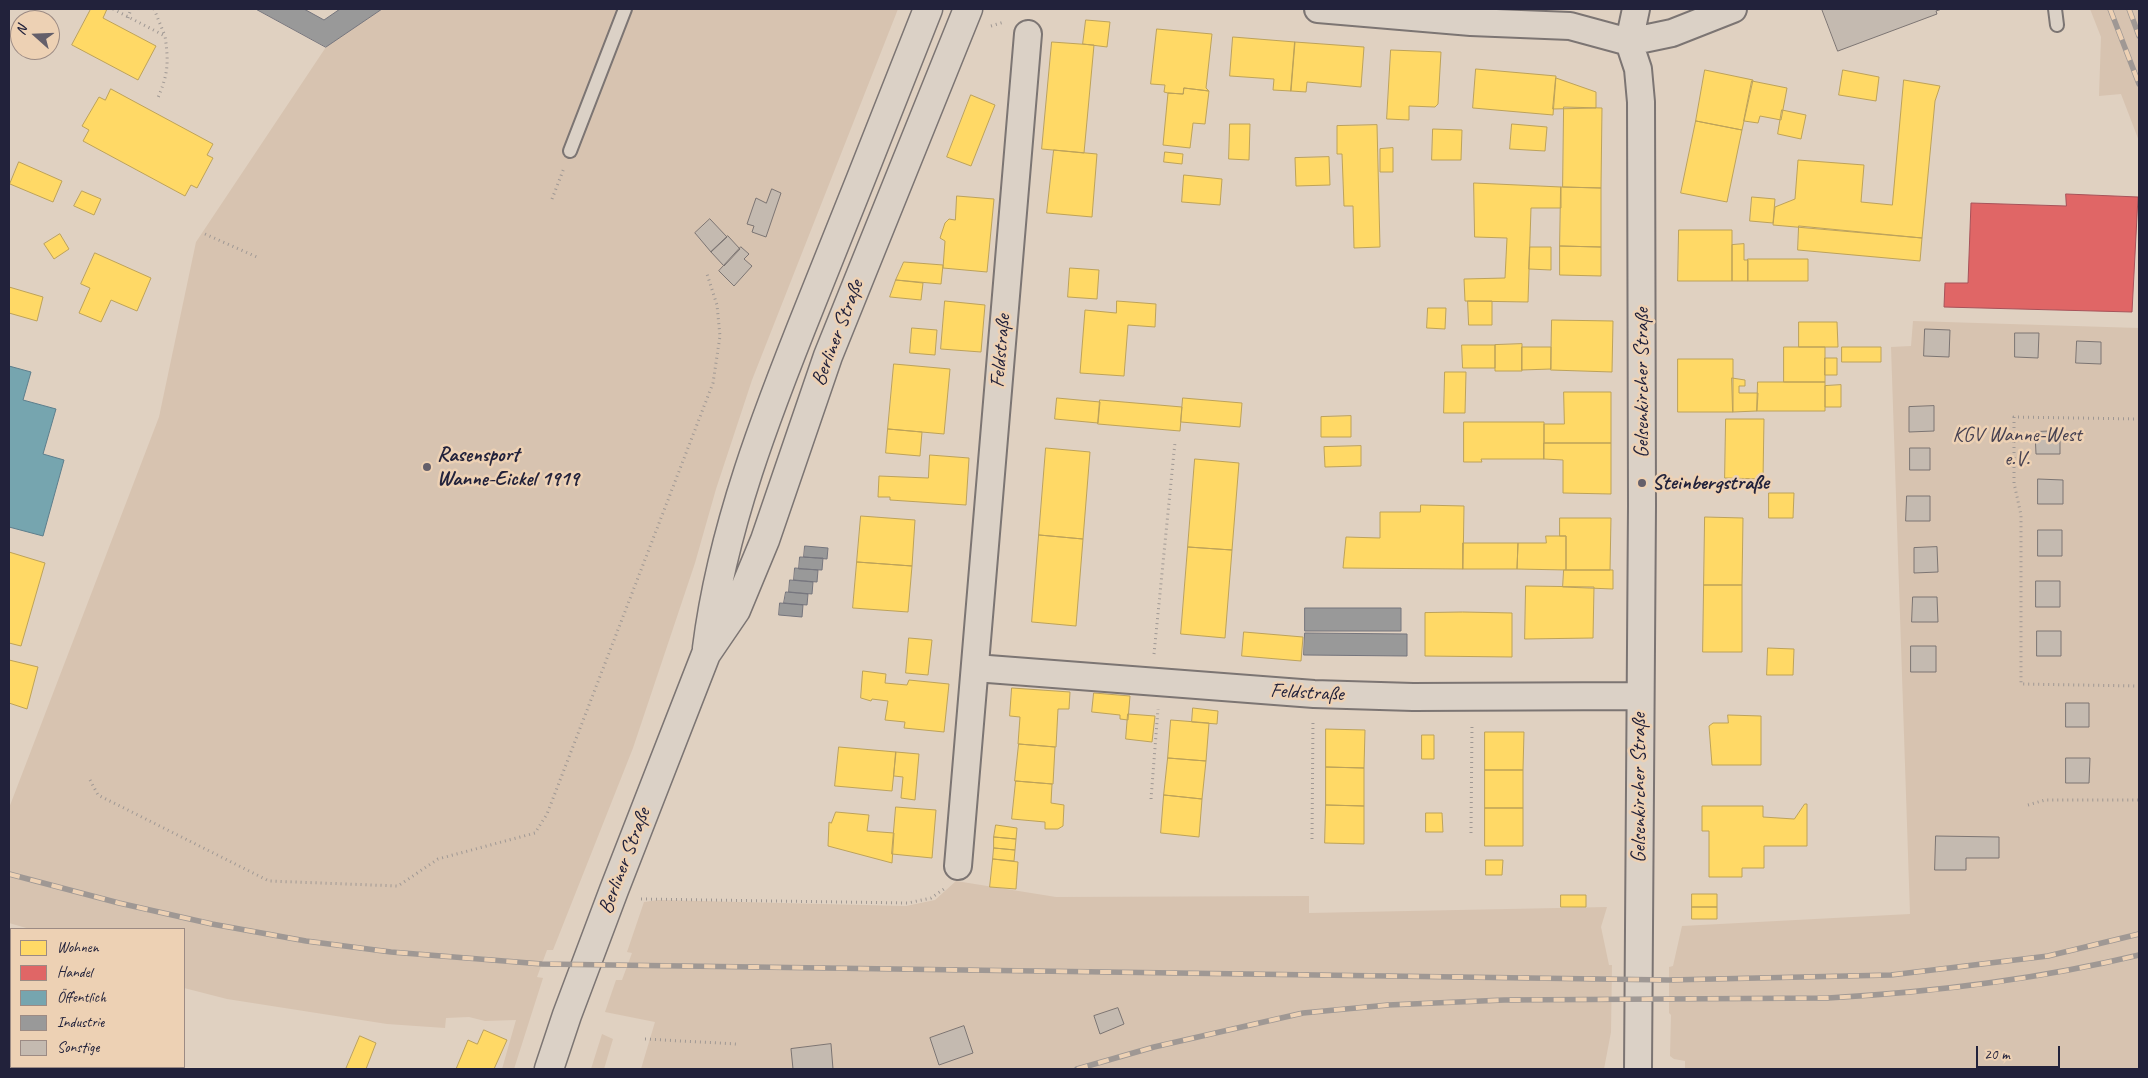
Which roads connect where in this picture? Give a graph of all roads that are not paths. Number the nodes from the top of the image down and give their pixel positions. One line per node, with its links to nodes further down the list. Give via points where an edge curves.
1 (625, 9): 11 (lane)
2 (928, 9): 12 (main road, Berliner Straße, via 747,473 712,602)
3 (968, 9): 12 (main road, Berliner Straße, via 828,356 765,540 736,610)
4 (1318, 9): 10 (street, via 1471,22 1570,26)
5 (1636, 9): 10 (street)
6 (1733, 9): 10 (street, via 1672,34)
7 (2055, 9): 8 (lane)
8 (2057, 25)
9 (1028, 34): 13 (street, Feldstraße)
10 (1629, 42): 14 (street, Gelsenkircher Straße, via 1638,69 1641,102)
11 (570, 151)
12 (706, 654): 16 (main road, Berliner Straße, via 614,890)
13 (975, 668): 14 (street, Feldstraße, via 1314,694); 15 (street, Feldstraße)
14 (1640, 696): 17 (street, Gelsenkircher Straße)
15 (958, 866)
16 (549, 1069)
17 (1638, 1069)

